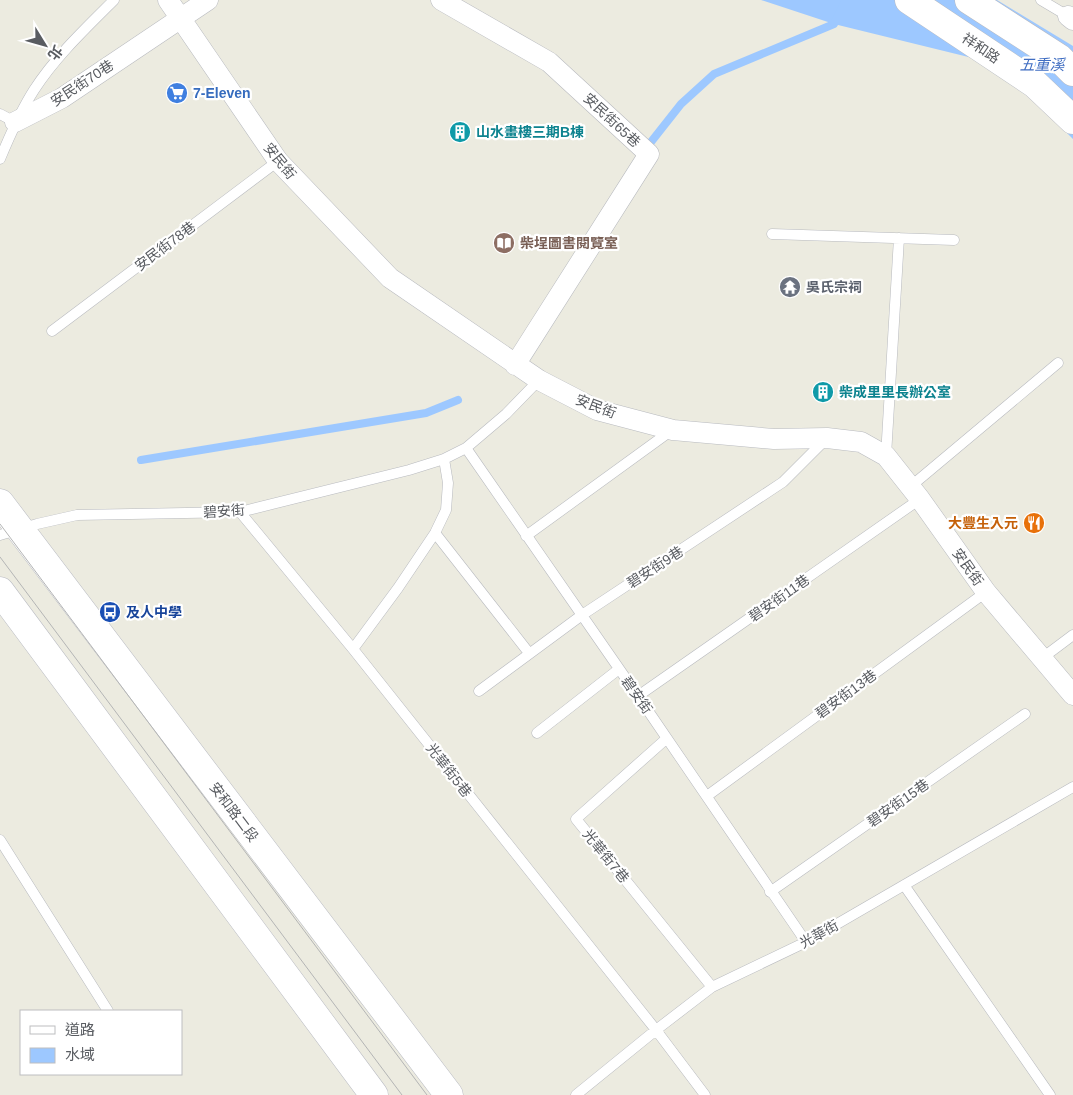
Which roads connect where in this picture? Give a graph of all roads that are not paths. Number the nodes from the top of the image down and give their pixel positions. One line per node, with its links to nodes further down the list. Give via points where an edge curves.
1 (114, 0): 11 (lane, via 74,40)
2 (168, 0): 9 (street, 安民街)
3 (208, 0): 9 (street)
4 (441, 0): 20 (street, 安民街65巷, via 549,62 649,154)
5 (909, 0): 12 (main road, 祥和路, via 1035,84)
6 (969, 0): 10 (main road, via 1059,58)
7 (1041, 0): 8 (lane)
8 (1070, 18)
9 (180, 19): 11 (street, 安民街70巷, via 62,98); 14 (street, 安民街)
10 (1073, 72)
11 (8, 118): 13 (lane)
12 (1073, 120)
13 (0, 159)
14 (278, 161): 18 (lane, 安民街78巷); 20 (street, 安民街, via 390,278)
15 (772, 234): 16 (lane)
16 (899, 238): 17 (lane); 25 (lane)
17 (954, 240)
18 (52, 330)
19 (1058, 363): 27 (lane, 碧安街11巷)
20 (514, 365): 21 (street, 安民街)
21 (539, 380): 22 (street, 安民街, via 597,410); 24 (lane, 碧安街)
22 (673, 430): 23 (street, 安民街, via 774,439); 32 (lane)
23 (827, 438): 25 (street, 安民街, via 861,442); 35 (lane, 碧安街9巷, via 783,482)
24 (466, 448): 26 (lane, 碧安街); 32 (lane, 碧安街)
25 (886, 456): 27 (street, 安民街)
26 (444, 459): 29 (lane, 碧安街); 31 (lane, via 448,483 446,510)
27 (915, 493): 34 (street, 安民街); 43 (lane, 碧安街11巷)
28 (0, 503): 30 (main road, 安和路二段)
29 (240, 512): 30 (lane, 碧安街, via 77,515); 37 (lane, 光華街5巷)
30 (10, 532): 57 (main road, 安和路二段)
31 (435, 533): 37 (lane); 38 (lane)
32 (526, 536): 35 (lane, 碧安街)
33 (0, 590): 56 (main road)
34 (986, 592): 39 (street, 安民街); 48 (lane, 碧安街13巷)
35 (582, 615): 38 (lane, 碧安街9巷); 40 (lane, 碧安街)
36 (1073, 635): 39 (lane)
37 (353, 649): 55 (lane, 光華街5巷)
38 (529, 653): 41 (lane, 碧安街9巷)
39 (1041, 659): 42 (street, 安民街)
40 (618, 669): 43 (lane, 碧安街); 45 (lane)
41 (479, 691)
42 (1073, 695)
43 (638, 696): 46 (lane, 碧安街)
44 (1025, 714): 51 (lane, 碧安街15巷)
45 (537, 733)
46 (666, 739): 48 (lane, 碧安街); 53 (lane, 光華街7巷, via 576,819)
47 (1073, 787): 50 (lane, 光華街)
48 (707, 796): 51 (lane, 碧安街)
49 (0, 840): 54 (lane)
50 (904, 885): 52 (lane, 光華街); 60 (lane)
51 (770, 892): 52 (lane, 碧安街)
52 (806, 942): 53 (lane, 光華街)
53 (712, 987): 55 (lane, 光華街)
54 (107, 1010)
55 (656, 1030): 58 (lane, 光華街); 59 (lane, 光華街5巷)
56 (374, 1095)
57 (449, 1095)
58 (576, 1095)
59 (705, 1095)
60 (1050, 1095)

